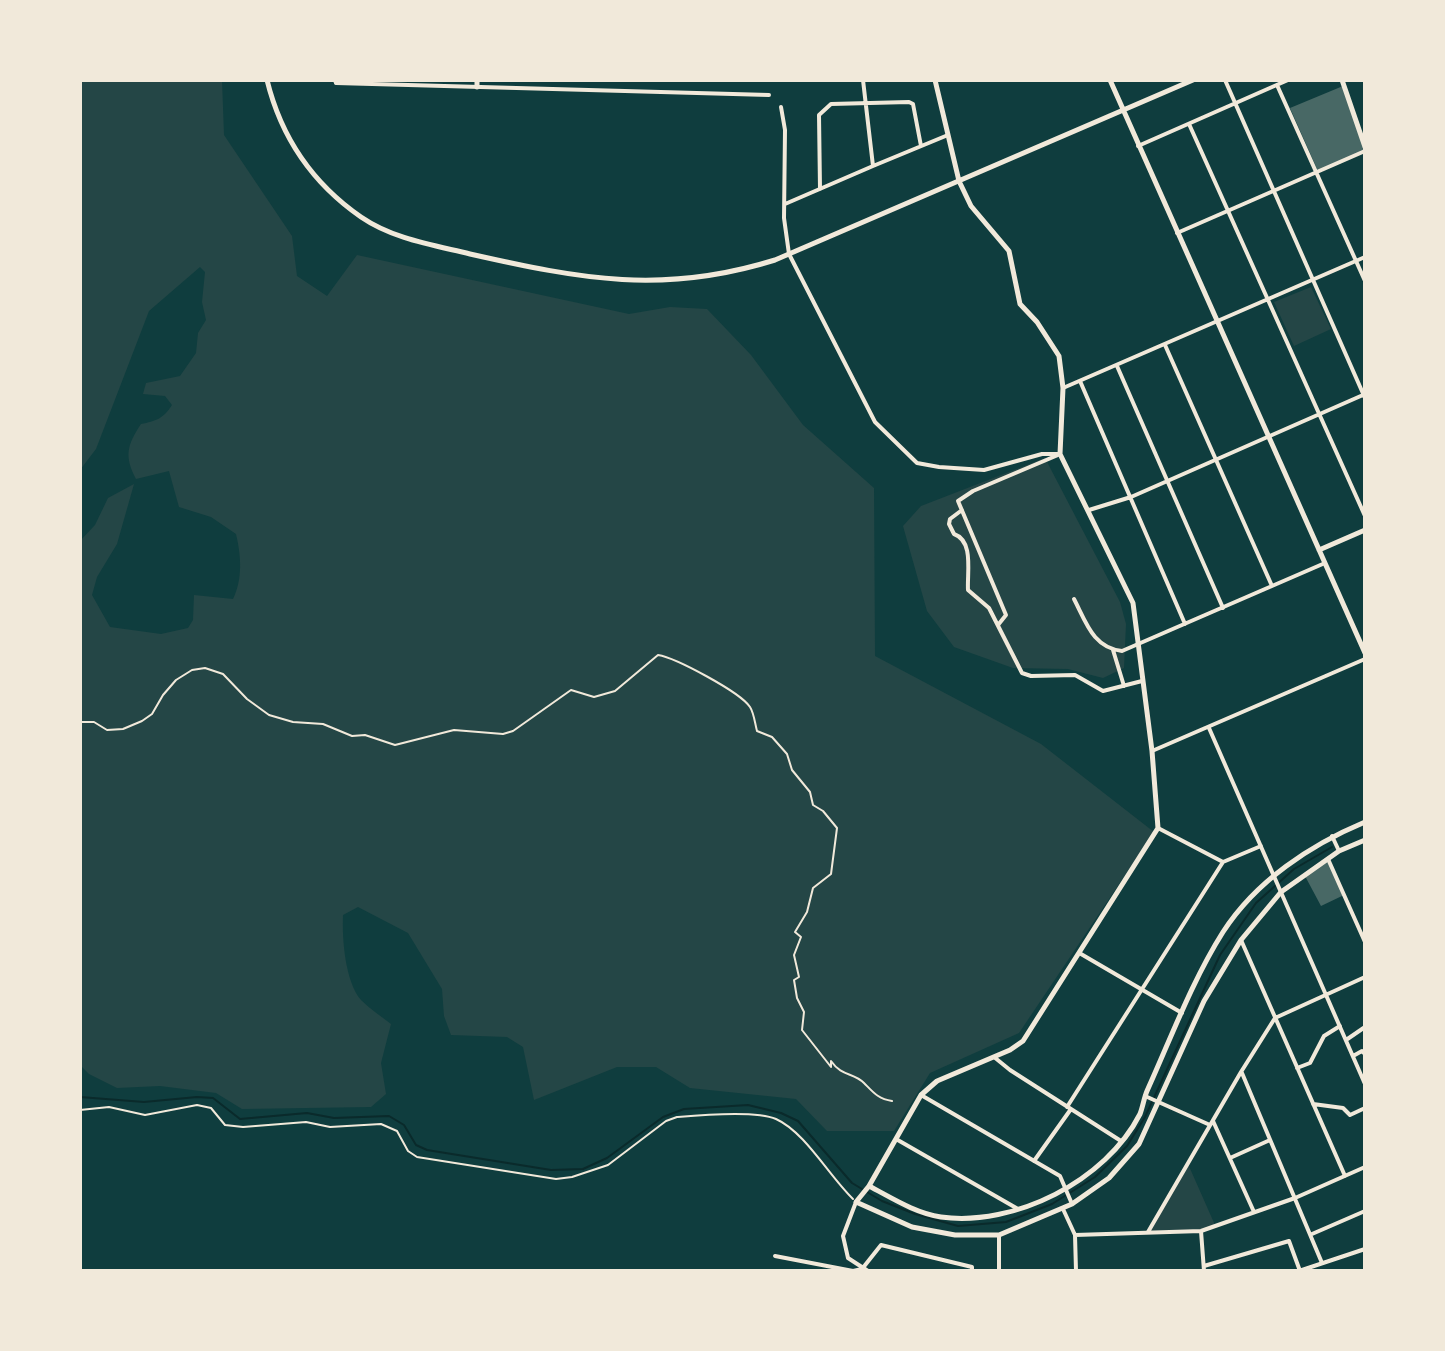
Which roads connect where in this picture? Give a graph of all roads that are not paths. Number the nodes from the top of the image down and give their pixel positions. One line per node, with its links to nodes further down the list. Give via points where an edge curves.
1 (267, 80): 30 (street, via 275,112 295,151 326,190 363,218 407,239 560,274 647,281 738,272)
2 (335, 80): 10 (street)
3 (863, 80): 13 (street)
4 (935, 80): 18 (street)
5 (1110, 80): 16 (street)
6 (1193, 80): 16 (street)
7 (1225, 80): 14 (street)
8 (1288, 80): 11 (street)
9 (1342, 80): 21 (street)
10 (477, 83): 12 (street)
11 (1277, 85): 14 (street); 23 (street)
12 (769, 95)
13 (864, 103): 19 (street, via 913,104); 22 (street); 25 (street, via 831,104 819,115)
14 (1235, 104): 17 (street); 26 (street)
15 (781, 107): 27 (street)
16 (1123, 111): 20 (street); 24 (street)
17 (1189, 124): 20 (street); 28 (street)
18 (948, 135): 19 (street); 24 (street)
19 (921, 146): 22 (street)
20 (1138, 146): 29 (street)
21 (1365, 149): 23 (street)
22 (873, 166): 25 (street)
23 (1317, 173): 26 (street); 32 (street)
24 (959, 181): 30 (street); 40 (street, via 971,206 1009,251 1020,304 1059,356)
25 (820, 189): 27 (street)
26 (1274, 191): 28 (street); 33 (street)
27 (785, 204): 30 (street)
28 (1229, 211): 29 (street); 35 (street)
29 (1177, 233): 36 (street)
30 (789, 254): 44 (street, via 875,422 917,463 984,470)
31 (1365, 257): 32 (street)
32 (1356, 261): 33 (street); 34 (street)
33 (1313, 280): 35 (street); 41 (street)
34 (1365, 281)
35 (1269, 299): 36 (street); 42 (street)
36 (1218, 321): 37 (street); 43 (street)
37 (1165, 345): 38 (street); 45 (street)
38 (1117, 366): 39 (street); 46 (street)
39 (1080, 381): 40 (street); 47 (street)
40 (1063, 388): 44 (street)
41 (1364, 396): 42 (street)
42 (1320, 414): 43 (street); 50 (street)
43 (1268, 436): 45 (street); 52 (street)
44 (1060, 454): 48 (street, via 973,491 958,501); 49 (street)
45 (1216, 459): 46 (street); 54 (street)
46 (1168, 481): 47 (street); 56 (street)
47 (1131, 497): 49 (street); 57 (street)
48 (962, 510): 58 (street, via 1006,615); 58 (street, via 949,524 968,545 968,590 989,608)
49 (1089, 510): 59 (street, via 1133,603)
50 (1365, 516)
51 (1365, 530): 52 (street)
52 (1319, 550): 53 (street)
53 (1325, 563): 54 (street); 61 (street)
54 (1272, 586): 56 (street)
55 (1074, 599): 60 (street, via 1094,640)
56 (1223, 608): 57 (street)
57 (1185, 624): 59 (street)
58 (998, 626): 64 (street, via 1022,673 1075,675 1103,691)
59 (1138, 642): 60 (street); 63 (street)
60 (1113, 650): 64 (street)
61 (1365, 653)
62 (1365, 659): 65 (street)
63 (1142, 681): 64 (street); 66 (street)
64 (1124, 687)
65 (1209, 728): 66 (street); 71 (street)
66 (1152, 751): 68 (street)
67 (1365, 822): 69 (street)
68 (1158, 828): 74 (street); 79 (street)
69 (1332, 836): 72 (street); 75 (street)
70 (1365, 840): 72 (street)
71 (1261, 846): 74 (street); 75 (street)
72 (1339, 851): 73 (street)
73 (1328, 859): 76 (street); 78 (street)
74 (1223, 862): 81 (street)
75 (1274, 878): 76 (street); 83 (street, via 1223,932)
76 (1280, 890): 77 (street); 82 (street)
77 (1241, 940): 84 (street); 96 (street, via 1204,1001)
78 (1365, 942)
79 (1081, 954): 81 (street); 90 (street, via 1023,1041)
80 (1365, 977): 82 (street)
81 (1143, 988): 83 (street); 98 (street)
82 (1326, 995): 84 (street); 85 (street)
83 (1182, 1013): 95 (street)
84 (1275, 1018): 91 (street); 92 (street)
85 (1340, 1026): 87 (street); 91 (street, via 1324,1036 1310,1063)
86 (1365, 1027): 87 (street)
87 (1346, 1040): 89 (street)
88 (1365, 1054): 89 (street)
89 (1353, 1056): 93 (street)
90 (994, 1057): 94 (street, via 937,1081); 98 (street)
91 (1297, 1068): 97 (street)
92 (1241, 1072): 100 (street); 102 (street)
93 (1365, 1084)
94 (921, 1095): 101 (street); 105 (street)
95 (1146, 1097): 96 (street); 103 (street)
96 (1158, 1102): 100 (street); 112 (street, via 1139,1144 1109,1178)
97 (1313, 1104): 99 (street, via 1343,1108 1350,1115); 107 (street)
98 (1069, 1108): 103 (street); 105 (street)
99 (1365, 1108)
100 (1211, 1123): 104 (street); 118 (street)
101 (896, 1139): 108 (street); 114 (street)
102 (1270, 1140): 104 (street); 110 (street)
103 (1121, 1141): 109 (street)
104 (1230, 1158): 116 (street)
105 (1034, 1161): 109 (street, via 1060,1176)
106 (1365, 1167): 107 (street)
107 (1345, 1176): 110 (street)
108 (868, 1187): 111 (street); 114 (street, via 940,1217)
109 (1064, 1190): 112 (street); 114 (street)
110 (1295, 1198): 116 (street); 119 (street)
111 (858, 1200): 120 (street, via 912,1227 955,1235); 126 (street, via 843,1236 848,1258)
112 (1070, 1202): 113 (street)
113 (1063, 1209): 120 (street); 121 (street)
114 (1020, 1210)
115 (1365, 1211): 119 (street)
116 (1254, 1212): 117 (street)
117 (1201, 1231): 118 (street); 125 (street)
118 (1148, 1232): 121 (street)
119 (1311, 1234): 124 (street)
120 (999, 1235): 128 (street)
121 (1075, 1235): 129 (street)
122 (1365, 1249): 124 (street)
123 (775, 1256): 126 (street)
124 (1322, 1263): 130 (street)
125 (1204, 1269): 130 (street, via 1289,1241)
126 (865, 1270): 127 (street, via 881,1245)
127 (972, 1271)
128 (999, 1271)
129 (1076, 1271)
130 (1299, 1271)

